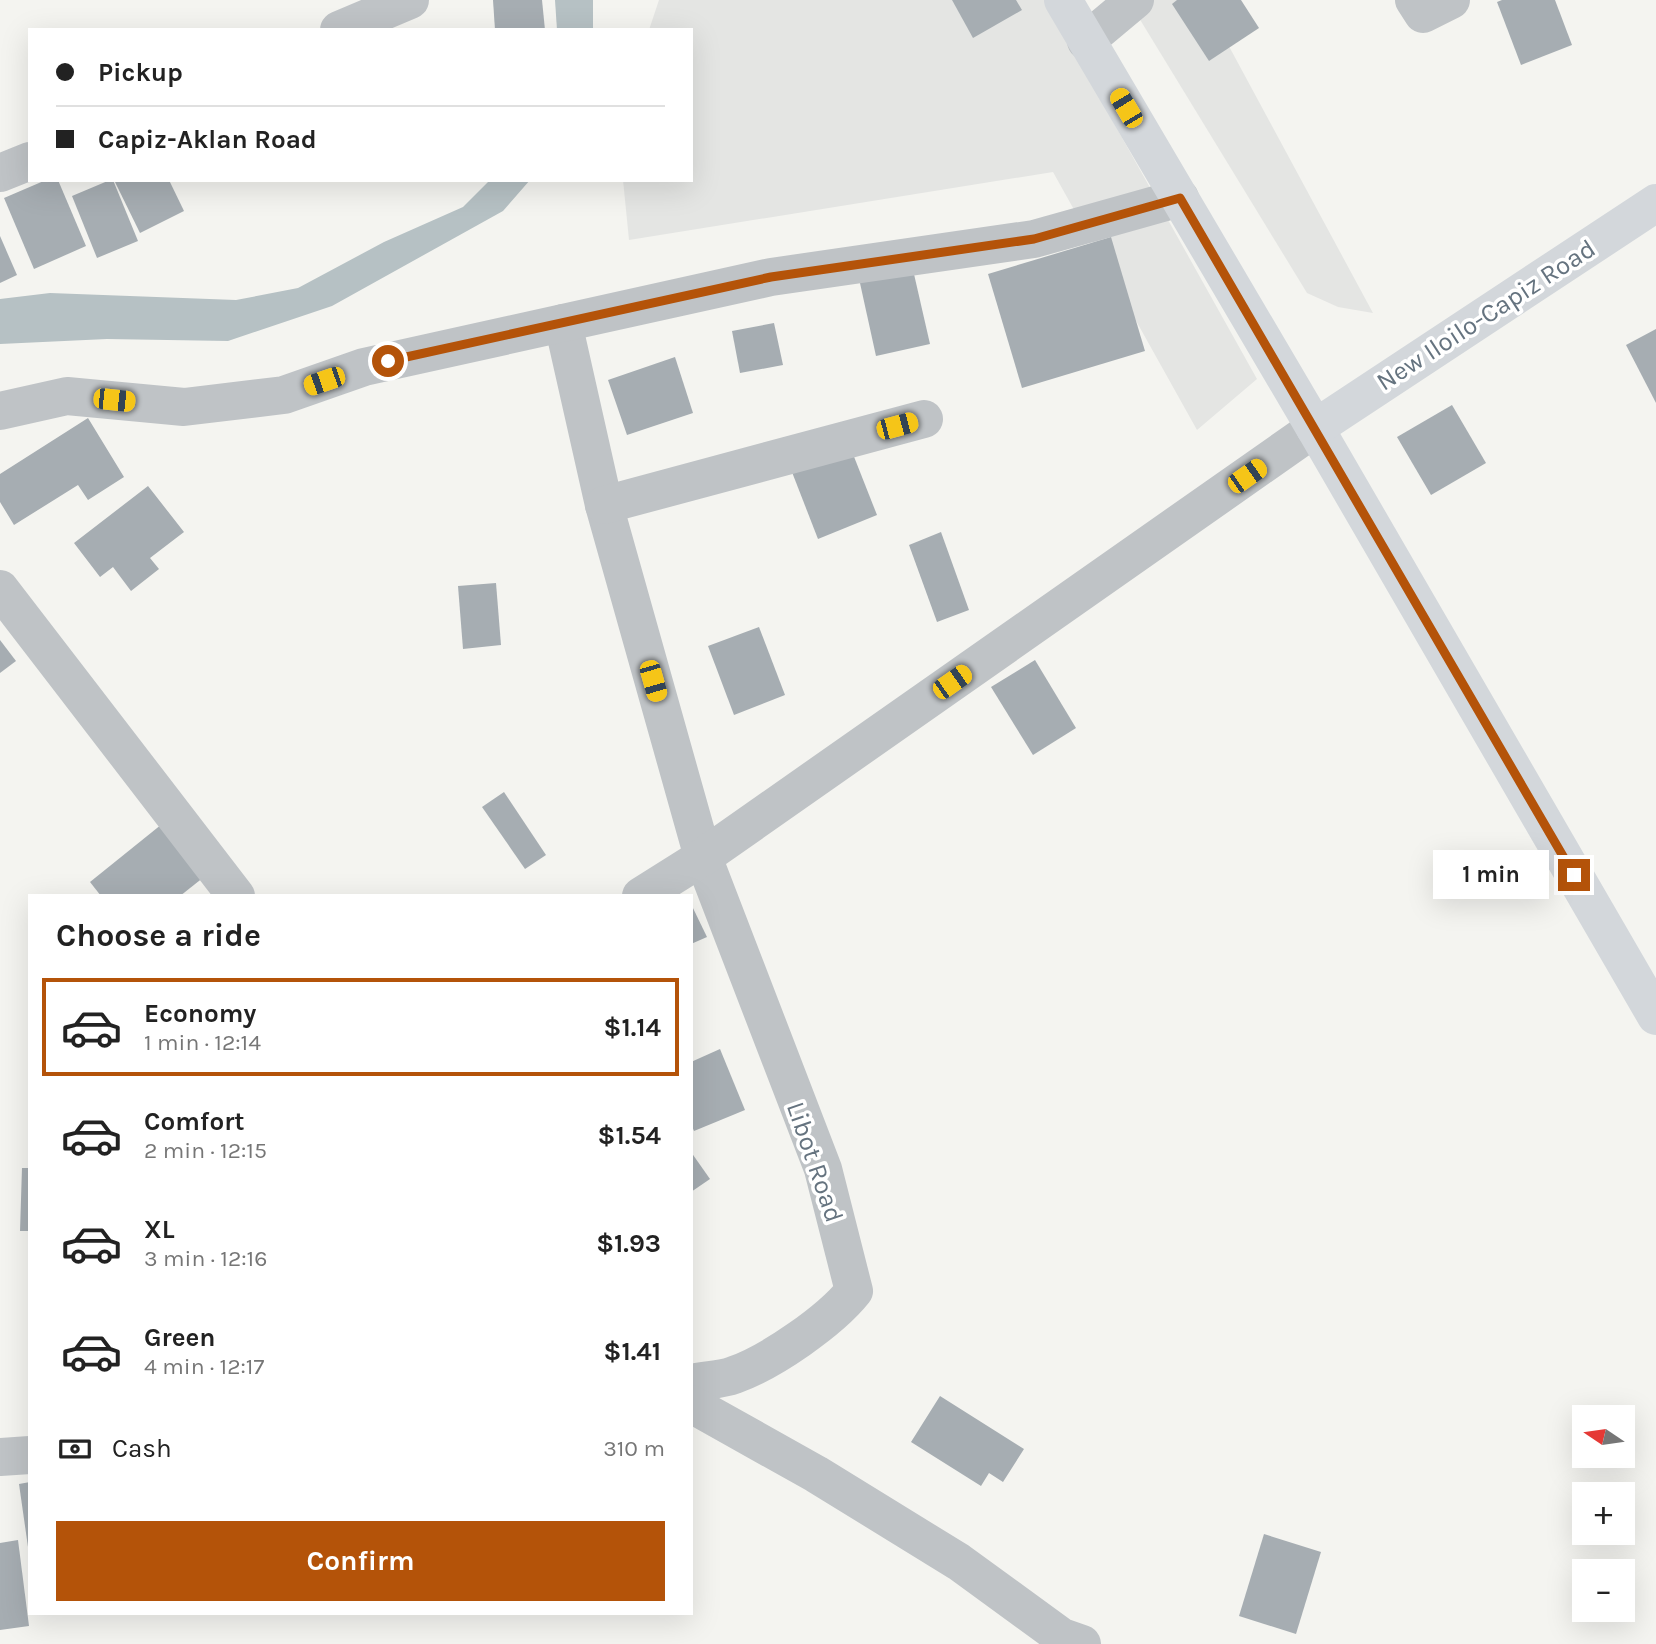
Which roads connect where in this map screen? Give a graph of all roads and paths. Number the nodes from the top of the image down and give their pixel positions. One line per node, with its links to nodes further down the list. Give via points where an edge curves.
1 (410, 0): 6 (street)
2 (1063, 0): 7 (main road)
3 (1135, 0): 7 (street)
4 (1413, 0): 5 (street, via 1423,14)
5 (1451, 0)
6 (344, 28)
7 (1086, 41): 10 (main road)
8 (28, 162): 9 (street)
9 (0, 173)
10 (1180, 198): 12 (street, via 1034,239 771,277); 15 (main road)
11 (1656, 203): 15 (main road, New Iloilo-Capiz Road)
12 (563, 323): 13 (street, via 364,367 284,395 184,407 67,396); 16 (street)
13 (0, 411)
14 (924, 419): 16 (street)
15 (1315, 428): 18 (street); 21 (main road)
16 (604, 505): 18 (street)
17 (0, 589): 19 (street)
18 (703, 857): 20 (street); 22 (street, Libot Road, via 822,1169 853,1291 835,1314 790,1344 734,1375)
19 (234, 894)
20 (644, 894)
21 (1656, 1016)
22 (693, 1383)
23 (693, 1405): 26 (street, via 817,1474 959,1562 1062,1637)
24 (28, 1455): 25 (street)
25 (0, 1457)
26 (1082, 1644)

